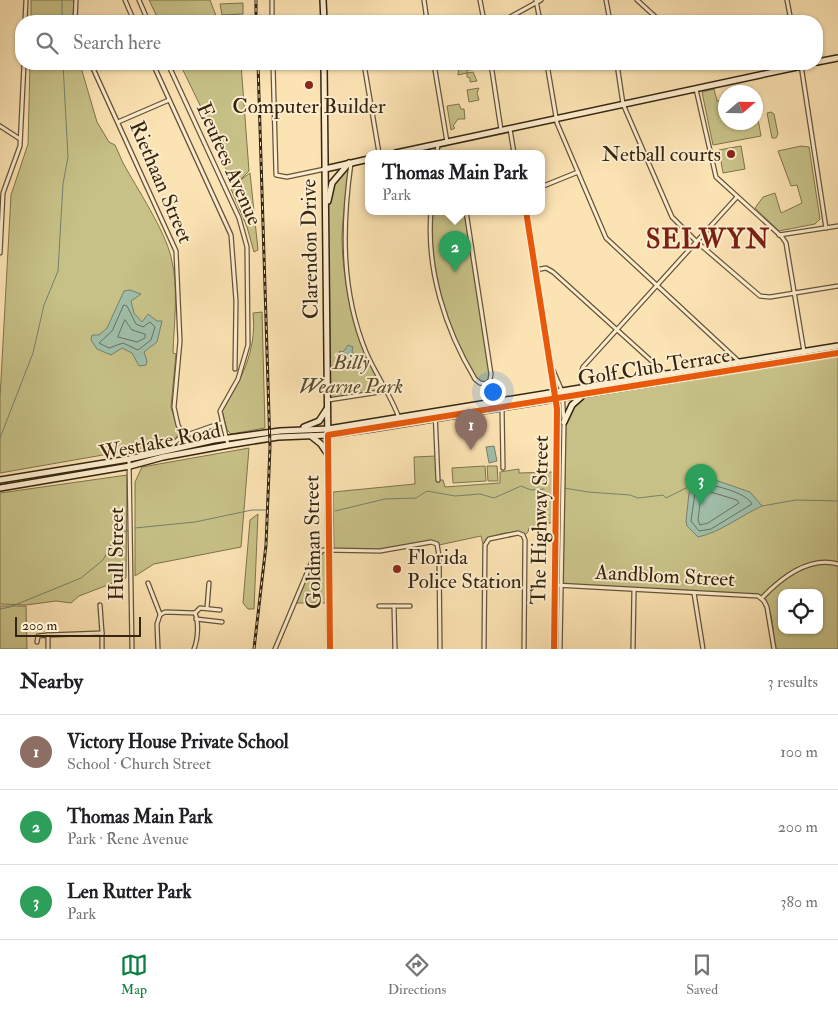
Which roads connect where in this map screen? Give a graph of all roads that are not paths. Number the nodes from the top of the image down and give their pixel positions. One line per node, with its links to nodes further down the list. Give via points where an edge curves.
1 (26, 0): 14 (street)
2 (76, 0): 15 (street)
3 (125, 0): 16 (street)
4 (139, 0): 17 (street)
5 (272, 0): 18 (street)
6 (323, 0): 19 (main road)
7 (424, 0): 20 (street)
8 (480, 0): 21 (street)
9 (541, 0): 13 (street)
10 (606, 0): 24 (street)
11 (637, 0): 25 (street)
12 (787, 0): 26 (street)
13 (536, 1): 22 (street); 23 (street)
14 (26, 15)
15 (75, 15)
16 (131, 15)
17 (145, 15)
18 (272, 15)
19 (324, 15)
20 (426, 15)
21 (483, 15)
22 (513, 15)
23 (539, 15)
24 (609, 15)
25 (653, 15)
26 (790, 15)
27 (838, 58): 28 (main road)
28 (823, 61)
29 (24, 70): 50 (street)
30 (94, 70): 46 (street, Riethaan Street)
31 (156, 70): 43 (street, Eeufees Avenue)
32 (171, 70): 104 (street, Eeufees Avenue, via 238,218 247,247 248,345 238,379 220,408)
33 (273, 70): 59 (street, via 276,176 287,177)
34 (324, 70): 59 (main road, Clarendon Drive)
35 (365, 70): 53 (street)
36 (435, 70): 51 (street)
37 (491, 70): 49 (street)
38 (548, 70): 45 (street)
39 (618, 70): 44 (street)
40 (779, 70): 42 (main road)
41 (802, 70): 69 (street)
42 (696, 89): 44 (main road); 63 (street, via 713,171 721,184)
43 (169, 100): 46 (street); 85 (street, Eeufees Avenue, via 232,240 236,301)
44 (623, 104): 45 (main road); 71 (street, via 672,216)
45 (556, 119): 48 (main road); 60 (street)
46 (118, 122): 108 (street, Riethaan Street, via 176,251 180,341 174,407)
47 (0, 126): 50 (street)
48 (510, 129): 49 (main road); 56 (street)
49 (501, 130): 51 (main road)
50 (21, 140): 62 (street)
51 (447, 142): 52 (main road)
52 (438, 144): 54 (main road); 55 (street)
53 (378, 150)
54 (410, 150)
55 (437, 150)
56 (514, 150)
57 (365, 160): 58 (main road)
58 (350, 163): 59 (main road); 64 (main road, via 332,183); 90 (street, via 344,234 349,296 366,353)
59 (325, 169): 64 (main road, Clarendon Drive)
60 (578, 172): 61 (street); 74 (street, via 608,241)
61 (545, 185)
62 (2, 192): 72 (street)
63 (737, 198): 70 (street); 71 (street)
64 (326, 212): 97 (main road, Clarendon Drive)
65 (431, 215): 88 (street, via 437,288 455,343 475,379)
66 (467, 215): 88 (street, via 491,374)
67 (527, 215): 73 (street)
68 (838, 226): 69 (street)
69 (826, 228): 70 (street)
70 (779, 235): 76 (street, via 787,247)
71 (697, 242): 74 (street); 76 (street, via 757,295)
72 (0, 253)
73 (535, 270): 77 (street, via 546,268 553,272); 82 (street)
74 (656, 284): 77 (street); 83 (street)
75 (838, 286): 76 (street)
76 (794, 293): 79 (street)
77 (618, 329): 86 (street); 89 (street, via 582,369)
78 (838, 346): 79 (main road, Golf Club Terrace)
79 (803, 351): 81 (street); 83 (main road, Golf Club Terrace)
80 (838, 354): 81 (main road, Golf Club Terrace)
81 (805, 359): 84 (main road, Golf Club Terrace)
82 (550, 360): 91 (street, The Highway Street); 92 (street, The Highway Street)
83 (740, 362): 84 (street); 86 (main road, Golf Club Terrace)
84 (746, 368): 87 (main road, Golf Club Terrace)
85 (234, 369)
86 (666, 373): 87 (street); 89 (main road, Golf Club Terrace)
87 (673, 380): 93 (main road, Golf Club Terrace)
88 (486, 384): 96 (street)
89 (582, 387): 91 (main road, Golf Club Terrace); 93 (street)
90 (386, 391): 97 (street); 101 (street)
91 (562, 391): 92 (main road, Golf Club Terrace); 94 (street, The Highway Street)
92 (555, 392): 95 (street, The Highway Street); 96 (main road, Golf Club Terrace)
93 (584, 395): 94 (main road, Golf Club Terrace); 103 (main road, via 572,405)
94 (563, 398): 95 (main road, Golf Club Terrace); 103 (street, The Highway Street)
95 (556, 400): 98 (main road, Golf Club Terrace); 124 (street, The Highway Street)
96 (491, 402): 99 (street); 100 (main road, Golf Club Terrace)
97 (328, 403): 106 (main road, via 319,421); 107 (main road, Clarendon Drive)
98 (502, 408): 99 (main road, Golf Club Terrace); 116 (street)
99 (492, 409): 102 (main road, Golf Club Terrace)
100 (435, 411): 101 (main road, Golf Club Terrace); 102 (street)
101 (399, 417): 105 (street); 107 (main road, Golf Club Terrace)
102 (436, 419): 105 (main road, Golf Club Terrace); 118 (street)
103 (564, 422): 125 (street, The Highway Street)
104 (221, 423): 108 (street); 110 (street, Eeufees Avenue)
105 (401, 424): 107 (main road, Golf Club Terrace)
106 (299, 429): 107 (main road, Westlake Road); 110 (main road, Westlake Road)
107 (328, 432): 109 (main road, Westlake Road); 113 (main road, Goldman Street)
108 (184, 436): 112 (street)
109 (310, 436): 111 (main road, Westlake Road); 113 (main road, via 321,444)
110 (226, 439): 111 (street, Eeufees Avenue); 112 (main road, Westlake Road)
111 (228, 445): 115 (main road, Westlake Road)
112 (167, 449): 114 (main road, Westlake Road)
113 (328, 456): 120 (main road, Goldman Street)
114 (129, 459): 115 (street, Hull Street); 117 (main road, Westlake Road)
115 (130, 466): 119 (main road, Westlake Road); 144 (street, Hull Street)
116 (503, 468)
117 (0, 480)
118 (438, 480)
119 (0, 488)
120 (329, 551): 147 (street, via 321,551 312,561); 148 (main road, Goldman Street); 150 (street, via 380,551 431,542 437,544)
121 (838, 564): 128 (street, via 805,564)
122 (209, 582): 133 (street)
123 (148, 583): 136 (street)
124 (555, 585): 125 (street, Aandblom Street); 153 (street, The Highway Street)
125 (561, 586): 126 (street, Aandblom Street); 154 (street, The Highway Street)
126 (634, 590): 127 (street, Aandblom Street); 155 (street)
127 (694, 593): 128 (street, Aandblom Street); 156 (street)
128 (762, 598): 157 (street, Aandblom Street, via 767,607)
129 (100, 605): 139 (street)
130 (378, 606): 131 (street)
131 (394, 606): 132 (street); 149 (street)
132 (410, 606)
133 (207, 608): 134 (street); 135 (street, via 198,609)
134 (220, 610)
135 (195, 613): 136 (street); 137 (street)
136 (160, 614): 145 (street)
137 (196, 619): 138 (street); 146 (street, via 197,642)
138 (222, 622)
139 (102, 633): 140 (street); 143 (street)
140 (48, 635): 141 (street, via 38,636); 142 (street)
141 (36, 642)
142 (48, 649)
143 (102, 649)
144 (132, 649)
145 (158, 649)
146 (194, 649)
147 (275, 649)
148 (330, 649)
149 (395, 649)
150 (440, 649)
151 (484, 649): 152 (street, via 485,545 489,539 518,533 525,540)
152 (524, 649)
153 (554, 649)
154 (560, 649)
155 (633, 649)
156 (703, 649)
157 (774, 649)

